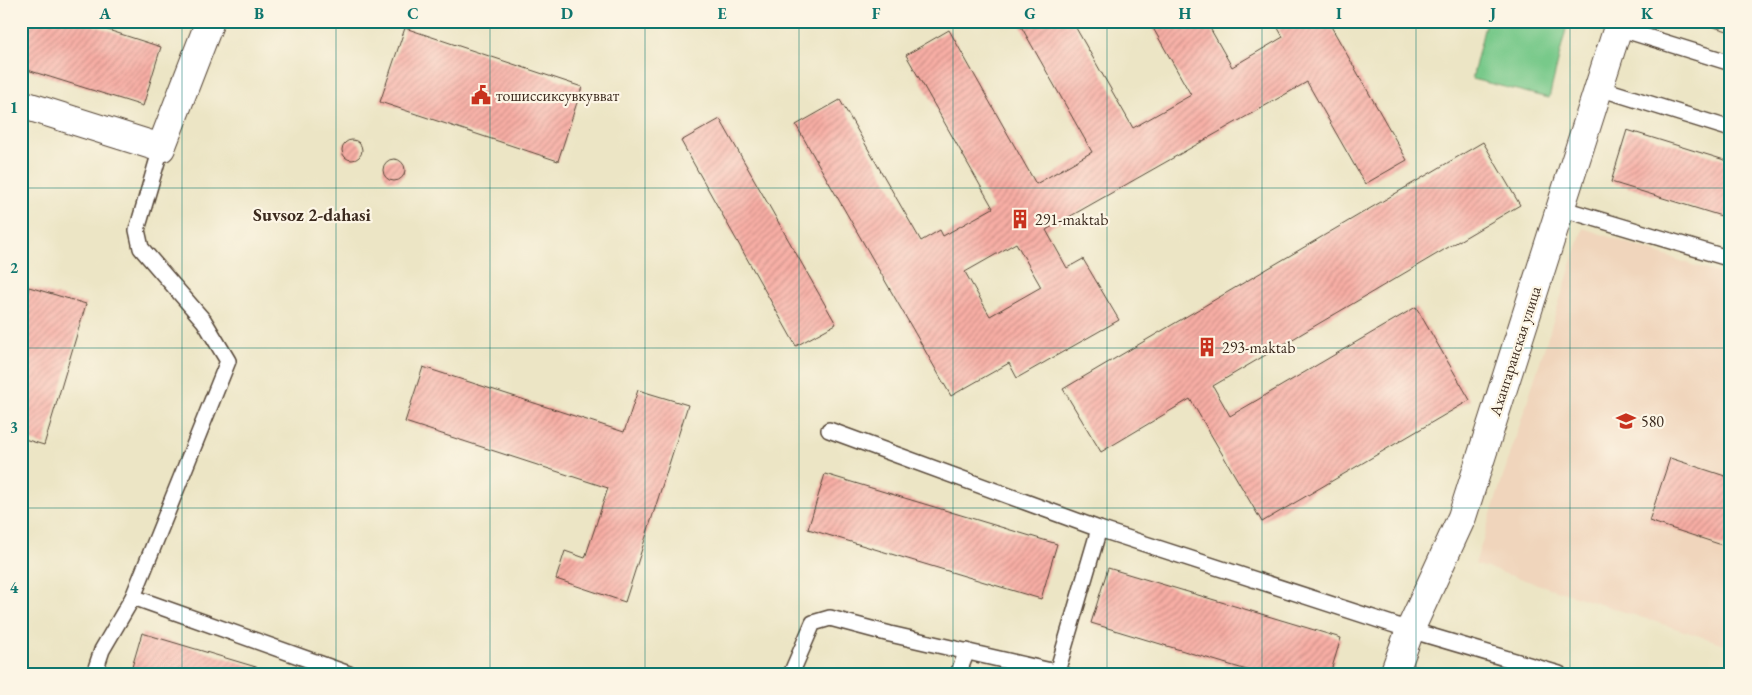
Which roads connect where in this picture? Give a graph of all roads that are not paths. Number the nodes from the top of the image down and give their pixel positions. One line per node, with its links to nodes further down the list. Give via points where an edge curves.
1 (210, 21): 7 (street)
2 (1619, 25): 3 (lane); 4 (street, Ахангаранская улица)
3 (1731, 63)
4 (1599, 88): 6 (lane); 8 (street, Ахангаранская улица)
5 (21, 104): 7 (street)
6 (1731, 129)
7 (161, 148): 12 (lane, via 137,230 141,248 204,321 228,361)
8 (1560, 208): 9 (lane); 13 (street, Ахангаранская улица, via 1462,517)
9 (1731, 259)
10 (830, 430): 11 (lane)
11 (1099, 528): 13 (lane); 15 (lane)
12 (133, 597): 16 (lane, via 102,650); 17 (lane)
13 (1410, 630): 20 (street, Ахангаранская улица); 21 (lane)
14 (967, 651): 15 (lane); 18 (lane, via 830,618 813,623); 19 (lane)
15 (1061, 673)
16 (94, 674)
17 (349, 674)
18 (791, 674)
19 (958, 674)
20 (1394, 674)
21 (1559, 674)

